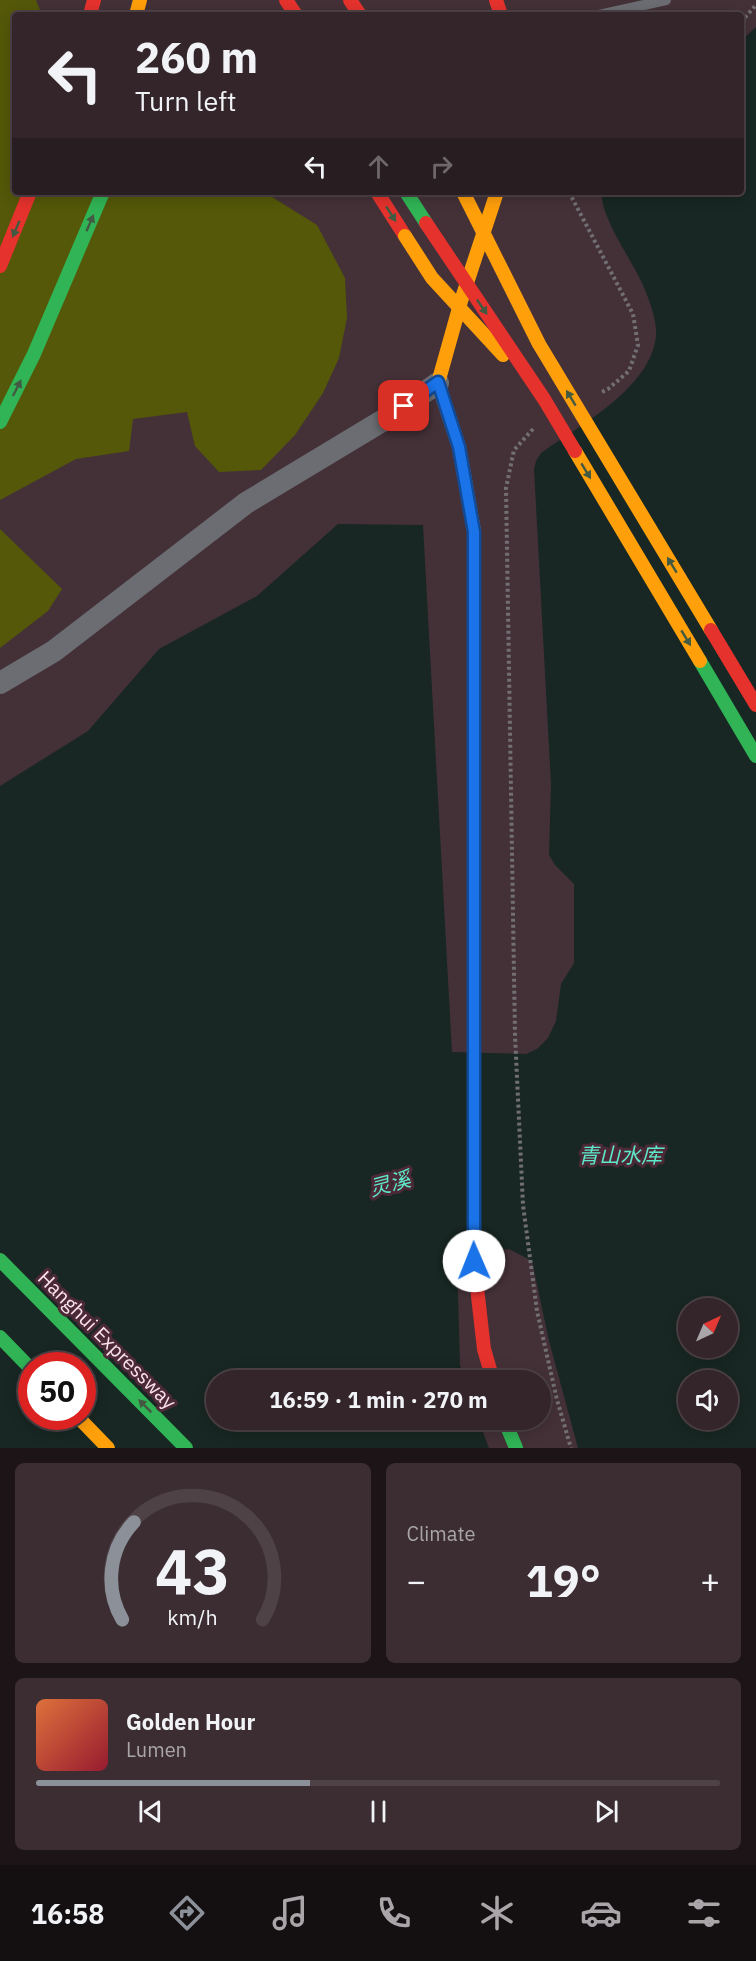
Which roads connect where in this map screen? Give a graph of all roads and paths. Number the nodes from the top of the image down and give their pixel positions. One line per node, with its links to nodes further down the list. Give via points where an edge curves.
1 (666, 0): 3 (lane)
2 (756, 5): 4 (path)
3 (612, 12)
4 (744, 19)
5 (29, 195): 13 (main road, one-way to 13)
6 (102, 195): 14 (main road, one-way to 6)
7 (379, 195): 17 (main road, one-way to 17, bridge, via 432,278)
8 (408, 195): 17 (main road, one-way to 17, bridge)
9 (464, 195): 21 (main road, one-way to 9, bridge, via 539,344)
10 (496, 195): 15 (main road)
11 (571, 195): 16 (path, via 633,314 638,345 629,371)
12 (79, 214): 14 (main road)
13 (0, 266)
14 (34, 354): 18 (main road, one-way to 14)
15 (438, 382): 20 (street, via 387,418 246,503 54,651); 26 (main road, via 459,447 474,532 474,1261)
16 (598, 394)
17 (544, 399): 22 (main road, one-way to 22, bridge)
18 (0, 422)
19 (539, 426): 32 (path, via 514,450 506,488 515,1035 524,1205 537,1311)
20 (0, 682)
21 (756, 705)
22 (756, 756)
23 (0, 1260): 30 (main road, Hanghui Expressway, one-way to 23)
24 (0, 1337): 25 (main road)
25 (18, 1356)
26 (490, 1370)
27 (91, 1430): 29 (main road)
28 (509, 1430): 31 (main road)
29 (108, 1448)
30 (186, 1448)
31 (516, 1448)
32 (571, 1448)

